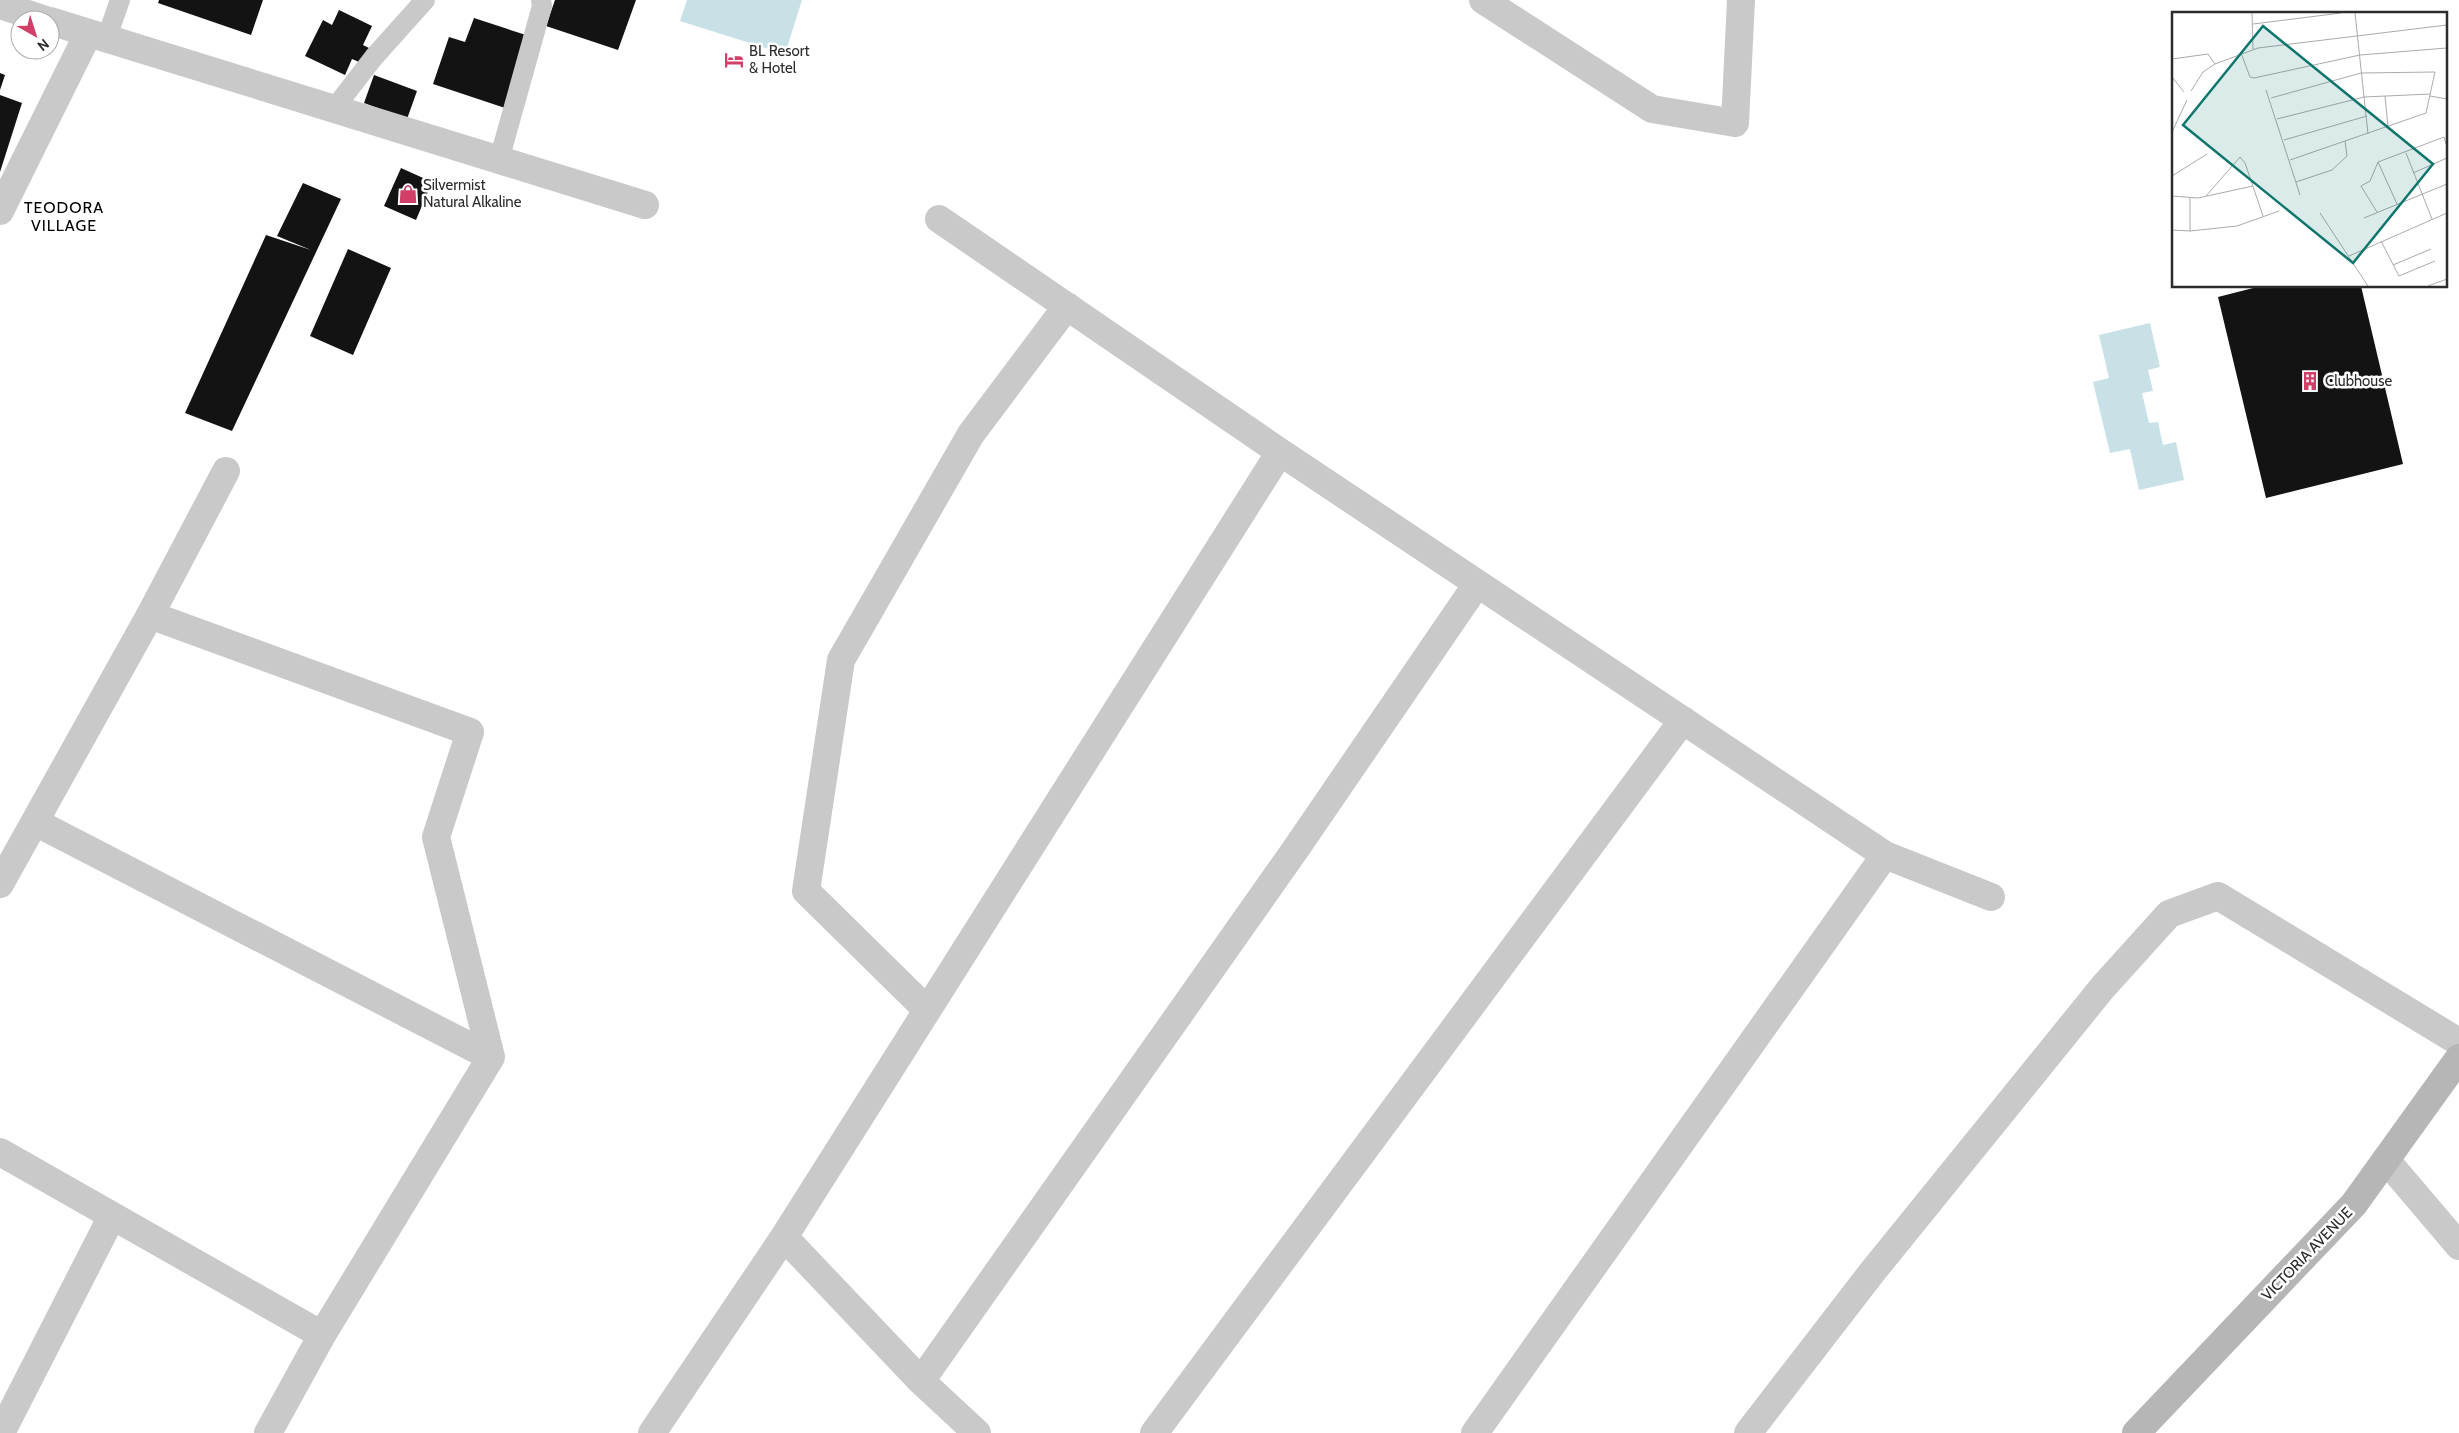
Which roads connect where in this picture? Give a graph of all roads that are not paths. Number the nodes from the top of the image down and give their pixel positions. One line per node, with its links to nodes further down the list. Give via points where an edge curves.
1 (120, 0): 9 (lane)
2 (425, 0): 10 (lane, via 374,57)
3 (540, 0): 11 (lane, via 542,6)
4 (1483, 0): 5 (street, via 1652,109 1735,123)
5 (1741, 0)
6 (0, 5): 7 (street)
7 (15, 10)
8 (60, 25): 9 (street)
9 (97, 37): 10 (street); 13 (street)
10 (333, 110): 11 (street)
11 (499, 160): 12 (street)
12 (645, 205)
13 (0, 211)
14 (939, 218): 15 (street)
15 (1067, 306): 16 (street); 25 (street, via 971,434 841,660 806,891)
16 (1280, 452): 18 (street); 25 (street)
17 (226, 471): 19 (street)
18 (1478, 584): 20 (street); 35 (street)
19 (150, 615): 21 (street); 27 (street, via 470,732 436,837)
20 (1682, 720): 22 (street); 40 (street)
21 (35, 822): 23 (street); 27 (street)
22 (1885, 855): 24 (street); 41 (street)
23 (0, 884)
24 (1991, 897)
25 (927, 1010): 32 (street)
26 (2459, 1042): 42 (street, via 2218,896 2169,914 2084,1010 1873,1271)
27 (491, 1057): 34 (street)
28 (2459, 1058): 30 (street, VICTORIA AVENUE)
29 (0, 1152): 31 (street)
30 (2386, 1160): 33 (street); 43 (street, VICTORIA AVENUE, via 2354,1204)
31 (112, 1216): 34 (street); 36 (street)
32 (784, 1237): 35 (street); 38 (street)
33 (2459, 1246)
34 (322, 1335): 37 (street)
35 (921, 1381): 39 (street)
36 (1, 1433)
37 (268, 1433)
38 (652, 1433)
39 (977, 1433)
40 (1154, 1433)
41 (1475, 1433)
42 (1748, 1433)
43 (2136, 1433)

